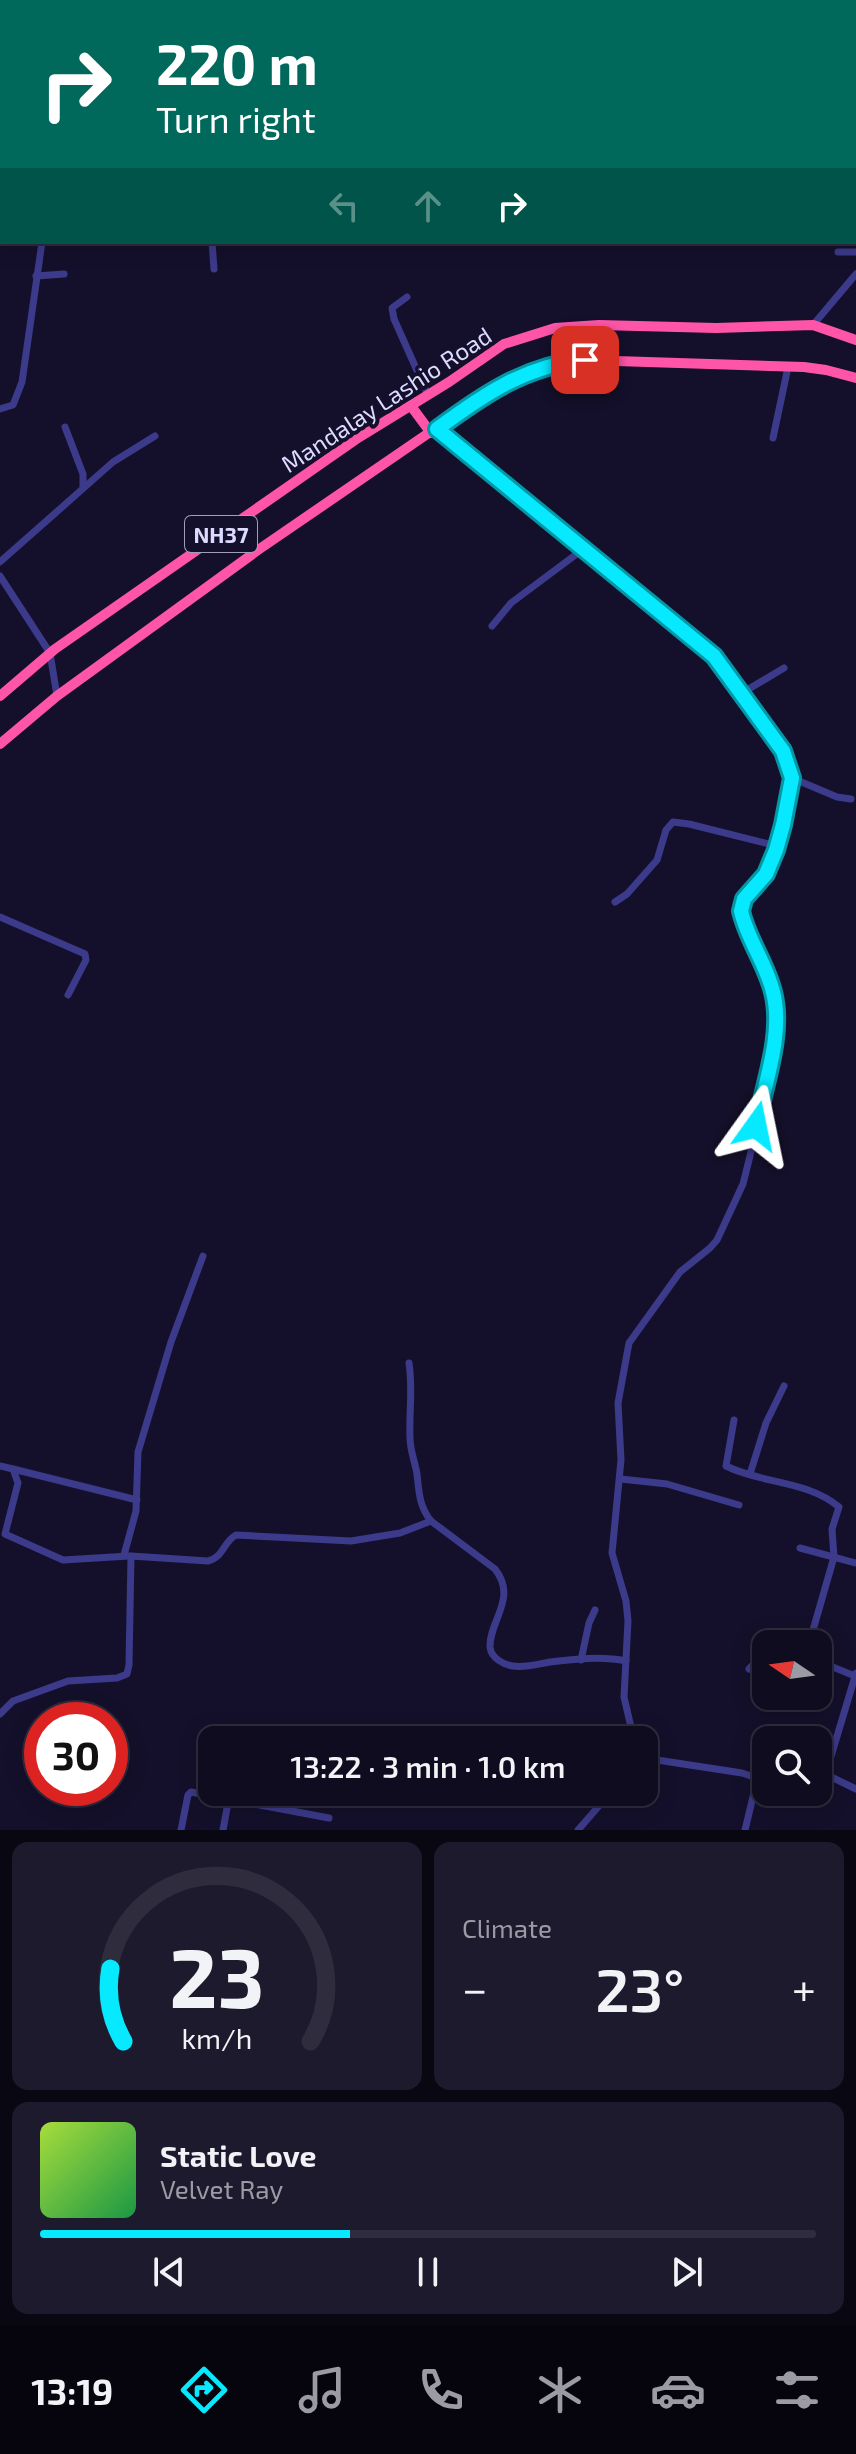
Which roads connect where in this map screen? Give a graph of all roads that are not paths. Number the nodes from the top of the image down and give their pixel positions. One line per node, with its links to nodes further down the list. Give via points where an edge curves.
1 (42, 244): 8 (street)
2 (212, 244): 5 (street)
3 (838, 252): 4 (street)
4 (856, 252)
5 (214, 269)
6 (64, 274): 8 (street)
7 (856, 274): 10 (street)
8 (36, 276): 16 (street, via 22,382 13,405)
9 (407, 297): 14 (street, via 392,312)
10 (813, 325): 11 (highway, Mandalay Lashio Road / NH37); 14 (highway, Mandalay Lashio Road / NH37, via 555,328 504,344)
11 (856, 340)
12 (788, 367): 13 (highway, NH37); 18 (highway, NH37, via 585,360 547,365 497,388); 20 (street)
13 (856, 378)
14 (428, 395): 15 (highway, Mandalay Lashio Road / NH37)
15 (411, 406): 18 (highway); 26 (highway, Mandalay Lashio Road / NH37)
16 (0, 409)
17 (65, 427): 21 (street)
18 (434, 431): 22 (street); 30 (highway, NH37)
19 (155, 436): 21 (street)
20 (773, 438)
21 (83, 487): 23 (street)
22 (582, 550): 25 (street, via 511,603); 28 (street, via 714,656)
23 (0, 562)
24 (0, 576): 26 (street)
25 (492, 626)
26 (50, 653): 29 (highway, Mandalay Lashio Road / NH37); 30 (street)
27 (784, 668): 28 (street)
28 (742, 693): 32 (street, via 783,751)
29 (0, 696)
30 (57, 696): 31 (highway, NH37)
31 (0, 744)
32 (792, 778): 33 (street); 34 (street)
33 (851, 799)
34 (777, 846): 35 (street, via 673,822 657,860); 45 (street, via 741,911 776,1013 750,1156 717,1240 680,1272 629,1343 618,1403)
35 (615, 902)
36 (0, 917): 37 (street, via 85,954)
37 (68, 995)
38 (203, 1256): 46 (street, via 138,1452)
39 (409, 1363): 48 (street, via 411,1449 418,1496)
40 (784, 1386): 44 (street)
41 (734, 1420): 44 (street, via 726,1466)
42 (0, 1466): 43 (street)
43 (13, 1469): 46 (street); 50 (street, via 18,1483 5,1534 63,1560)
44 (750, 1474): 51 (street, via 809,1490 839,1507 832,1529)
45 (621, 1479): 47 (street, via 667,1484); 56 (street, via 612,1553 626,1601)
46 (137, 1500): 50 (street)
47 (739, 1505)
48 (431, 1521): 50 (street, via 400,1533 351,1541 236,1535 220,1556 208,1561); 55 (street, via 502,1578 492,1654 518,1667)
49 (800, 1548): 51 (street)
50 (128, 1556): 61 (street, via 127,1674 68,1681 13,1701)
51 (834, 1557): 52 (street); 54 (street)
52 (856, 1563)
53 (595, 1610): 55 (street)
54 (813, 1630)
55 (581, 1660): 56 (street)
56 (626, 1661): 62 (street, via 624,1697)
57 (752, 1666): 59 (street)
58 (832, 1666): 60 (street)
59 (749, 1669)
60 (856, 1675): 64 (street)
61 (0, 1714)
62 (631, 1726)
63 (832, 1743): 64 (street)
64 (835, 1744): 65 (street)
65 (832, 1754)
66 (658, 1760): 67 (street)
67 (752, 1776)
68 (832, 1779): 69 (street)
69 (856, 1789)
70 (198, 1794): 76 (street, via 189,1793)
71 (228, 1806): 77 (street)
72 (275, 1806): 75 (street)
73 (599, 1806): 78 (street)
74 (753, 1806): 79 (street)
75 (329, 1818)
76 (181, 1830)
77 (223, 1830)
78 (578, 1830)
79 (745, 1830)

